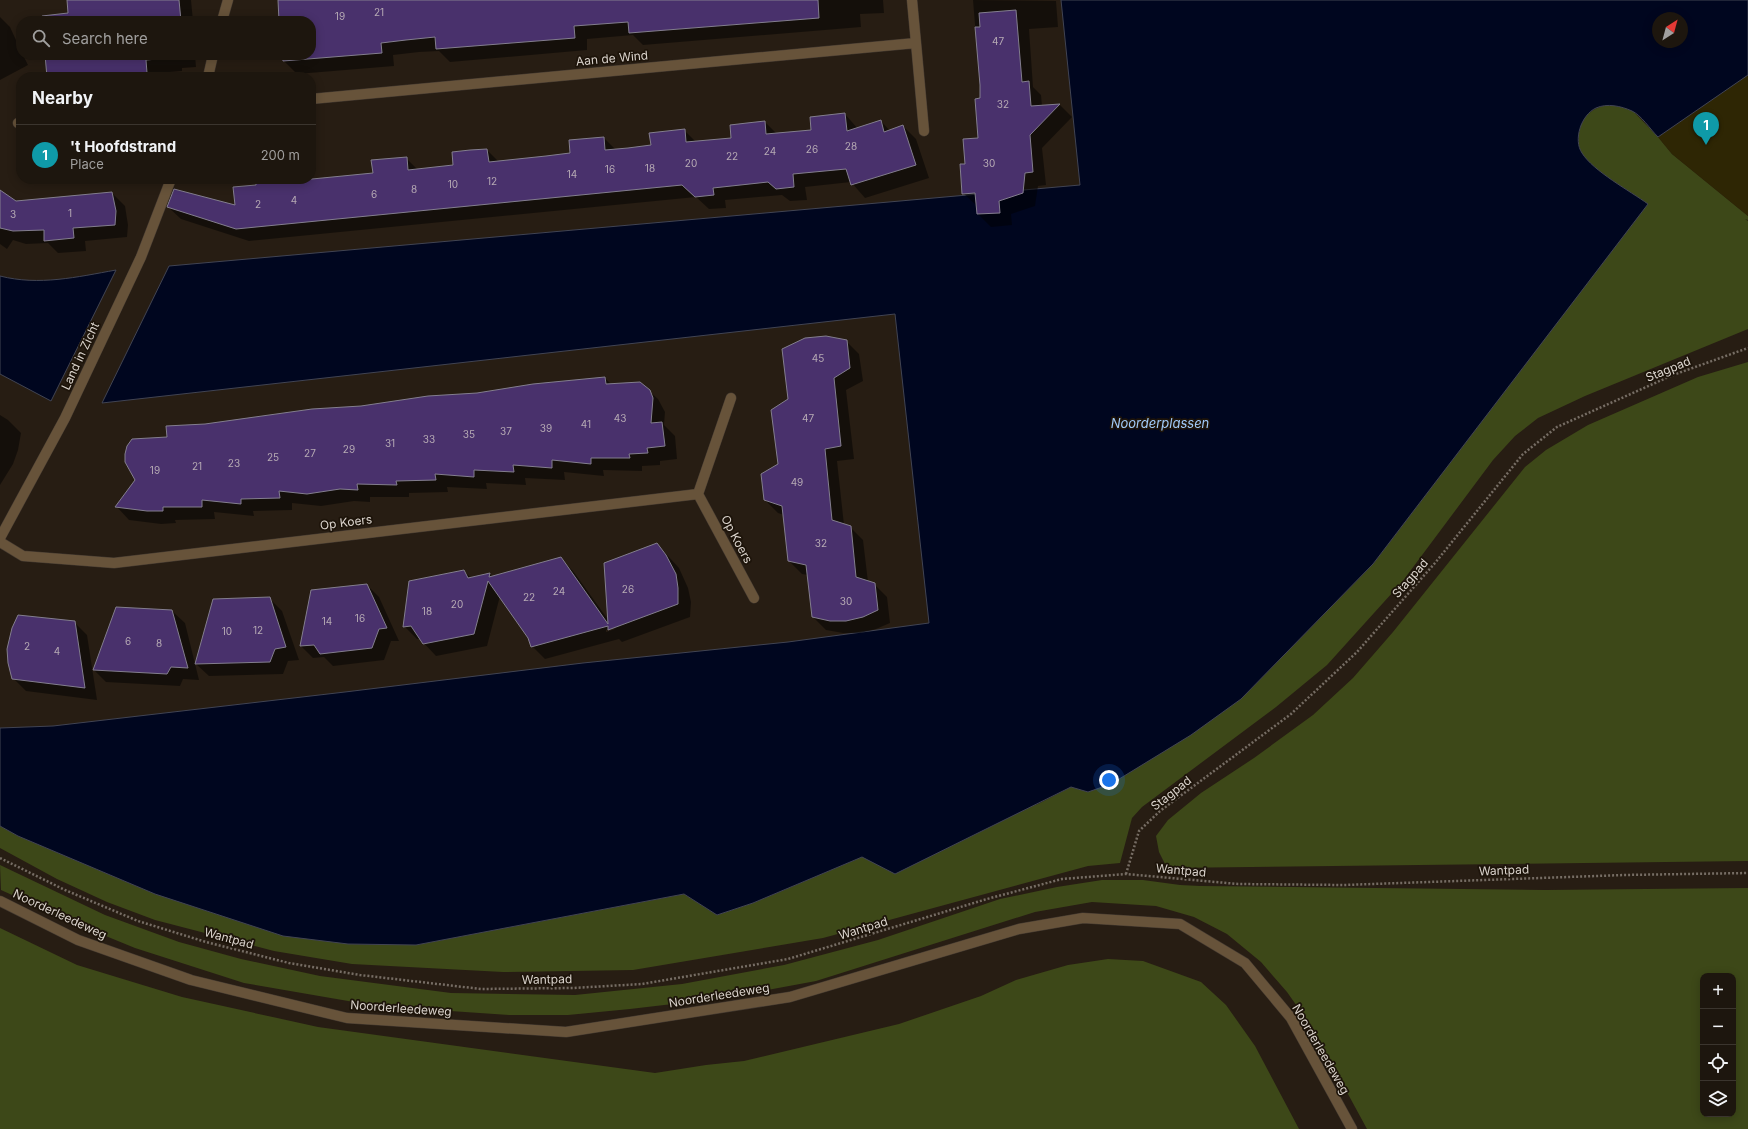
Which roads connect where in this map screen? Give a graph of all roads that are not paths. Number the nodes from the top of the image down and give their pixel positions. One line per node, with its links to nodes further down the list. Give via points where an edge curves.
1 (228, 0): 3 (street)
2 (912, 0): 4 (street)
3 (223, 16)
4 (916, 43): 7 (street, Aan de Wind); 8 (street)
5 (212, 60): 6 (street)
6 (209, 72)
7 (316, 99)
8 (924, 131)
9 (170, 184): 12 (street, Land in Zicht, via 141,257 65,418)
10 (730, 398): 11 (street)
11 (698, 494): 13 (street, Op Koers, via 114,563 23,556); 14 (street, Op Koers)
12 (0, 538)
13 (0, 542)
14 (754, 598)
15 (0, 901): 16 (street, Noorderleedeweg, via 78,940 191,980 347,1018 566,1032 790,996 1018,929 1083,918 1180,924 1245,964 1281,1006 1291,1018)
16 (1352, 1129)

